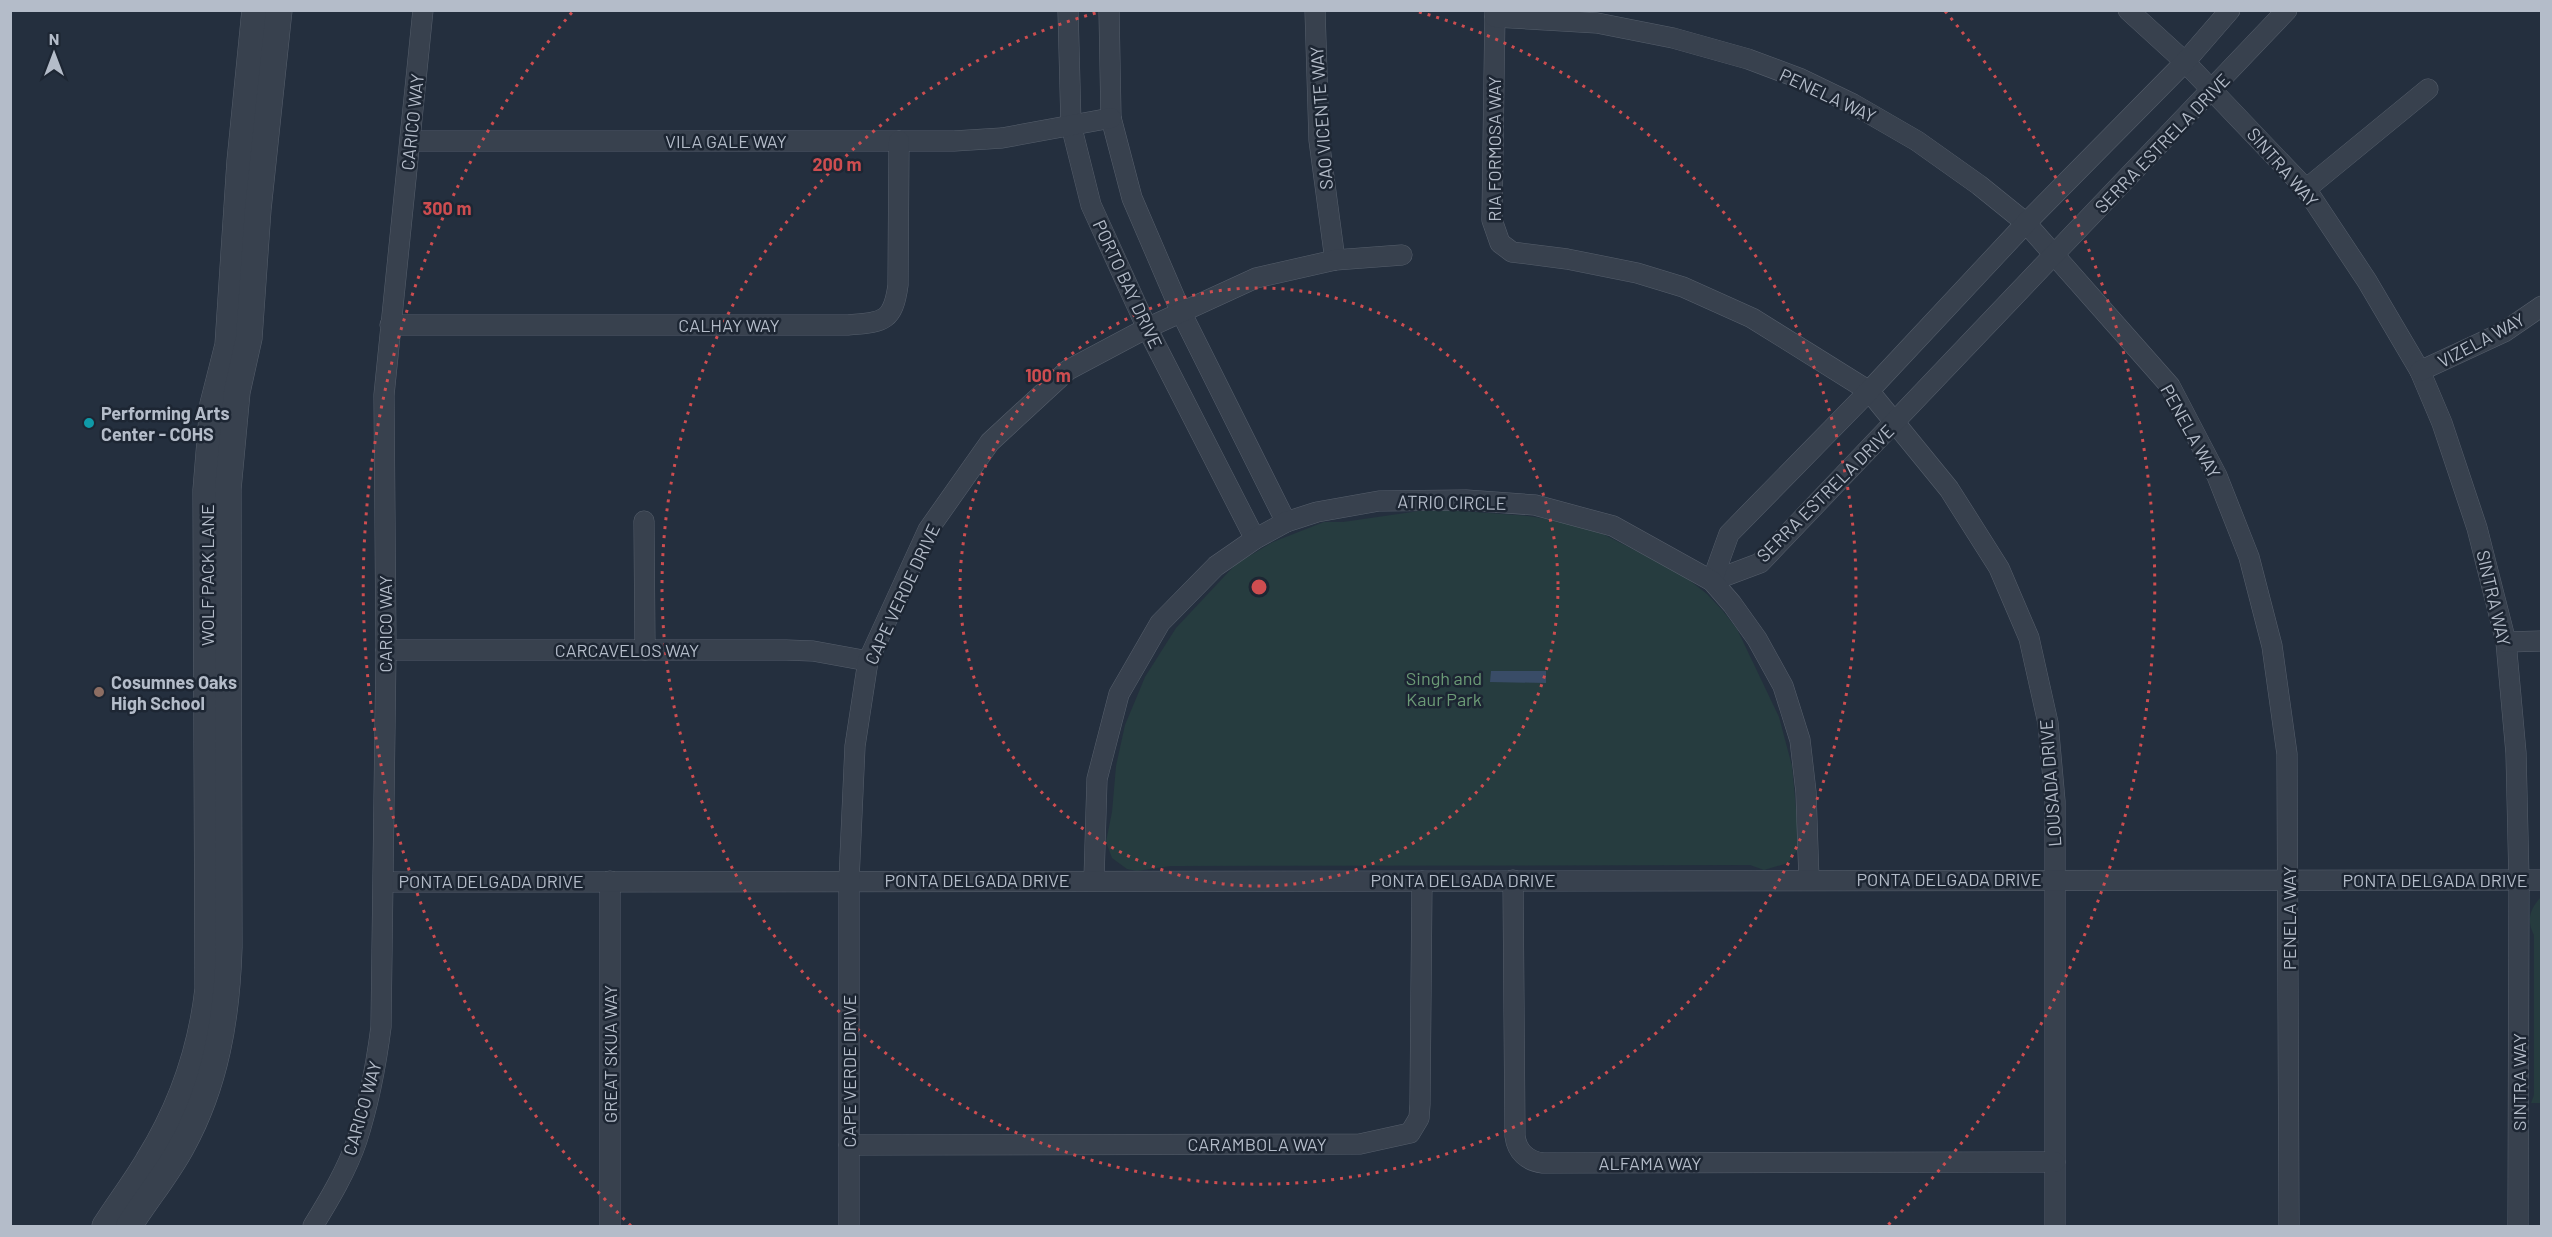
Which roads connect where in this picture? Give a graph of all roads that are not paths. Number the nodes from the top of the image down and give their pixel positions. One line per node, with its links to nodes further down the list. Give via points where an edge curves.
1 (255, 10): 52 (street, WOLF PACK LANE, via 228,345 213,404 207,480 208,989 201,1035 175,1112)
2 (279, 10): 53 (street, WOLF PACK LANE, via 249,338 237,392 229,478 229,947 223,1021 213,1071 195,1121)
3 (423, 10): 16 (street, CARICO WAY)
4 (1068, 10): 15 (street, PORTO BAY DRIVE)
5 (1109, 10): 14 (street, PORTO BAY DRIVE)
6 (1315, 10): 22 (street, SAO VICENTE WAY, via 1319,140)
7 (2128, 10): 11 (street)
8 (2229, 10): 11 (street)
9 (2288, 10): 13 (street, SERRA ESTRELA DRIVE)
10 (1495, 14): 19 (street, PENELA WAY, via 1597,23 1673,38 1799,78 1917,141); 28 (street, RIA FORMOSA WAY, via 1492,220 1500,243 1512,252 1568,259 1683,287 1752,318)
11 (2185, 62): 13 (street, SINTRA WAY); 19 (street)
12 (2428, 89): 18 (street)
13 (2213, 91): 18 (street, SINTRA WAY); 21 (street, SERRA ESTRELA DRIVE)
14 (1111, 118): 15 (street, VILA GALE WAY); 24 (street, PORTO BAY DRIVE, via 1132,198)
15 (1071, 125): 17 (street, VILA GALE WAY, via 1002,138); 26 (street, PORTO BAY DRIVE, via 1091,205)
16 (411, 141): 17 (street, VILA GALE WAY); 25 (street, CARICO WAY)
17 (899, 141): 25 (street, CALHAY WAY, via 898,285 890,314 877,322)
18 (2306, 189): 27 (street, SINTRA WAY)
19 (2026, 223): 21 (street, PENELA WAY); 28 (street)
20 (1402, 255): 22 (street, CAPE VERDE DRIVE)
21 (2054, 255): 29 (street, SERRA ESTRELA DRIVE); 44 (street, PENELA WAY, via 2170,386 2217,476 2249,557 2272,646 2287,754)
22 (1335, 260): 24 (street, CAPE VERDE DRIVE, via 1256,278)
23 (2541, 306): 27 (street, VIZELA WAY, via 2504,332)
24 (1181, 312): 26 (street, CAPE VERDE DRIVE); 31 (street, PORTO BAY DRIVE)
25 (390, 325): 36 (street, CARICO WAY, via 384,395)
26 (1147, 328): 32 (street, PORTO BAY DRIVE); 38 (street, CAPE VERDE DRIVE, via 1068,370 990,442 928,530)
27 (2420, 371): 35 (street, SINTRA WAY, via 2477,528)
28 (1869, 391): 29 (street, LOUSADA DRIVE); 33 (street, via 1729,534)
29 (1895, 423): 33 (street, SERRA ESTRELA DRIVE, via 1760,562); 40 (street, LOUSADA DRIVE, via 1949,489 1999,568 2029,638 2048,723)
30 (644, 521): 37 (street)
31 (1286, 522): 32 (street, ATRIO CIRCLE); 33 (street, ATRIO CIRCLE, via 1379,501 1466,500 1535,505 1613,526)
32 (1255, 539): 39 (street, ATRIO CIRCLE, via 1216,566 1160,623 1119,694 1097,779)
33 (1712, 581): 43 (street, ATRIO CIRCLE, via 1757,639 1783,686 1800,740)
34 (2541, 641): 35 (street)
35 (2506, 642): 45 (street, SINTRA WAY, via 2516,753)
36 (386, 650): 37 (street, CARCAVELOS WAY); 49 (street, CARICO WAY)
37 (645, 650): 38 (street, CARCAVELOS WAY, via 813,651)
38 (868, 661): 41 (street, CAPE VERDE DRIVE, via 855,746)
39 (1094, 879): 41 (street, PONTA DELGADA DRIVE); 48 (street, PONTA DELGADA DRIVE)
40 (2056, 879): 43 (street, PONTA DELGADA DRIVE); 44 (street, PONTA DELGADA DRIVE); 51 (street, LOUSADA DRIVE)
41 (849, 880): 47 (street, PONTA DELGADA DRIVE); 50 (street, CAPE VERDE DRIVE)
42 (1513, 880): 43 (street, PONTA DELGADA DRIVE); 48 (street, PONTA DELGADA DRIVE); 51 (street, ALFAMA WAY, via 1515,1136 1518,1149 1528,1159 1543,1163)
43 (1809, 880)
44 (2289, 880): 45 (street, PONTA DELGADA DRIVE); 58 (street, PENELA WAY)
45 (2519, 880): 46 (street, PONTA DELGADA DRIVE); 59 (street, SINTRA WAY)
46 (2541, 880)
47 (610, 881): 49 (street, PONTA DELGADA DRIVE); 55 (street, GREAT SKUA WAY)
48 (1422, 881): 50 (street, CARAMBOLA WAY, via 1420,1104 1419,1118 1410,1133 1360,1144)
49 (385, 882): 54 (street, CARICO WAY, via 381,1027 375,1075 356,1142)
50 (849, 1144): 56 (street, CAPE VERDE DRIVE)
51 (2055, 1162): 57 (street, LOUSADA DRIVE)
52 (105, 1227)
53 (129, 1227)
54 (313, 1227)
55 (610, 1227)
56 (849, 1227)
57 (2055, 1227)
58 (2289, 1227)
59 (2518, 1227)

